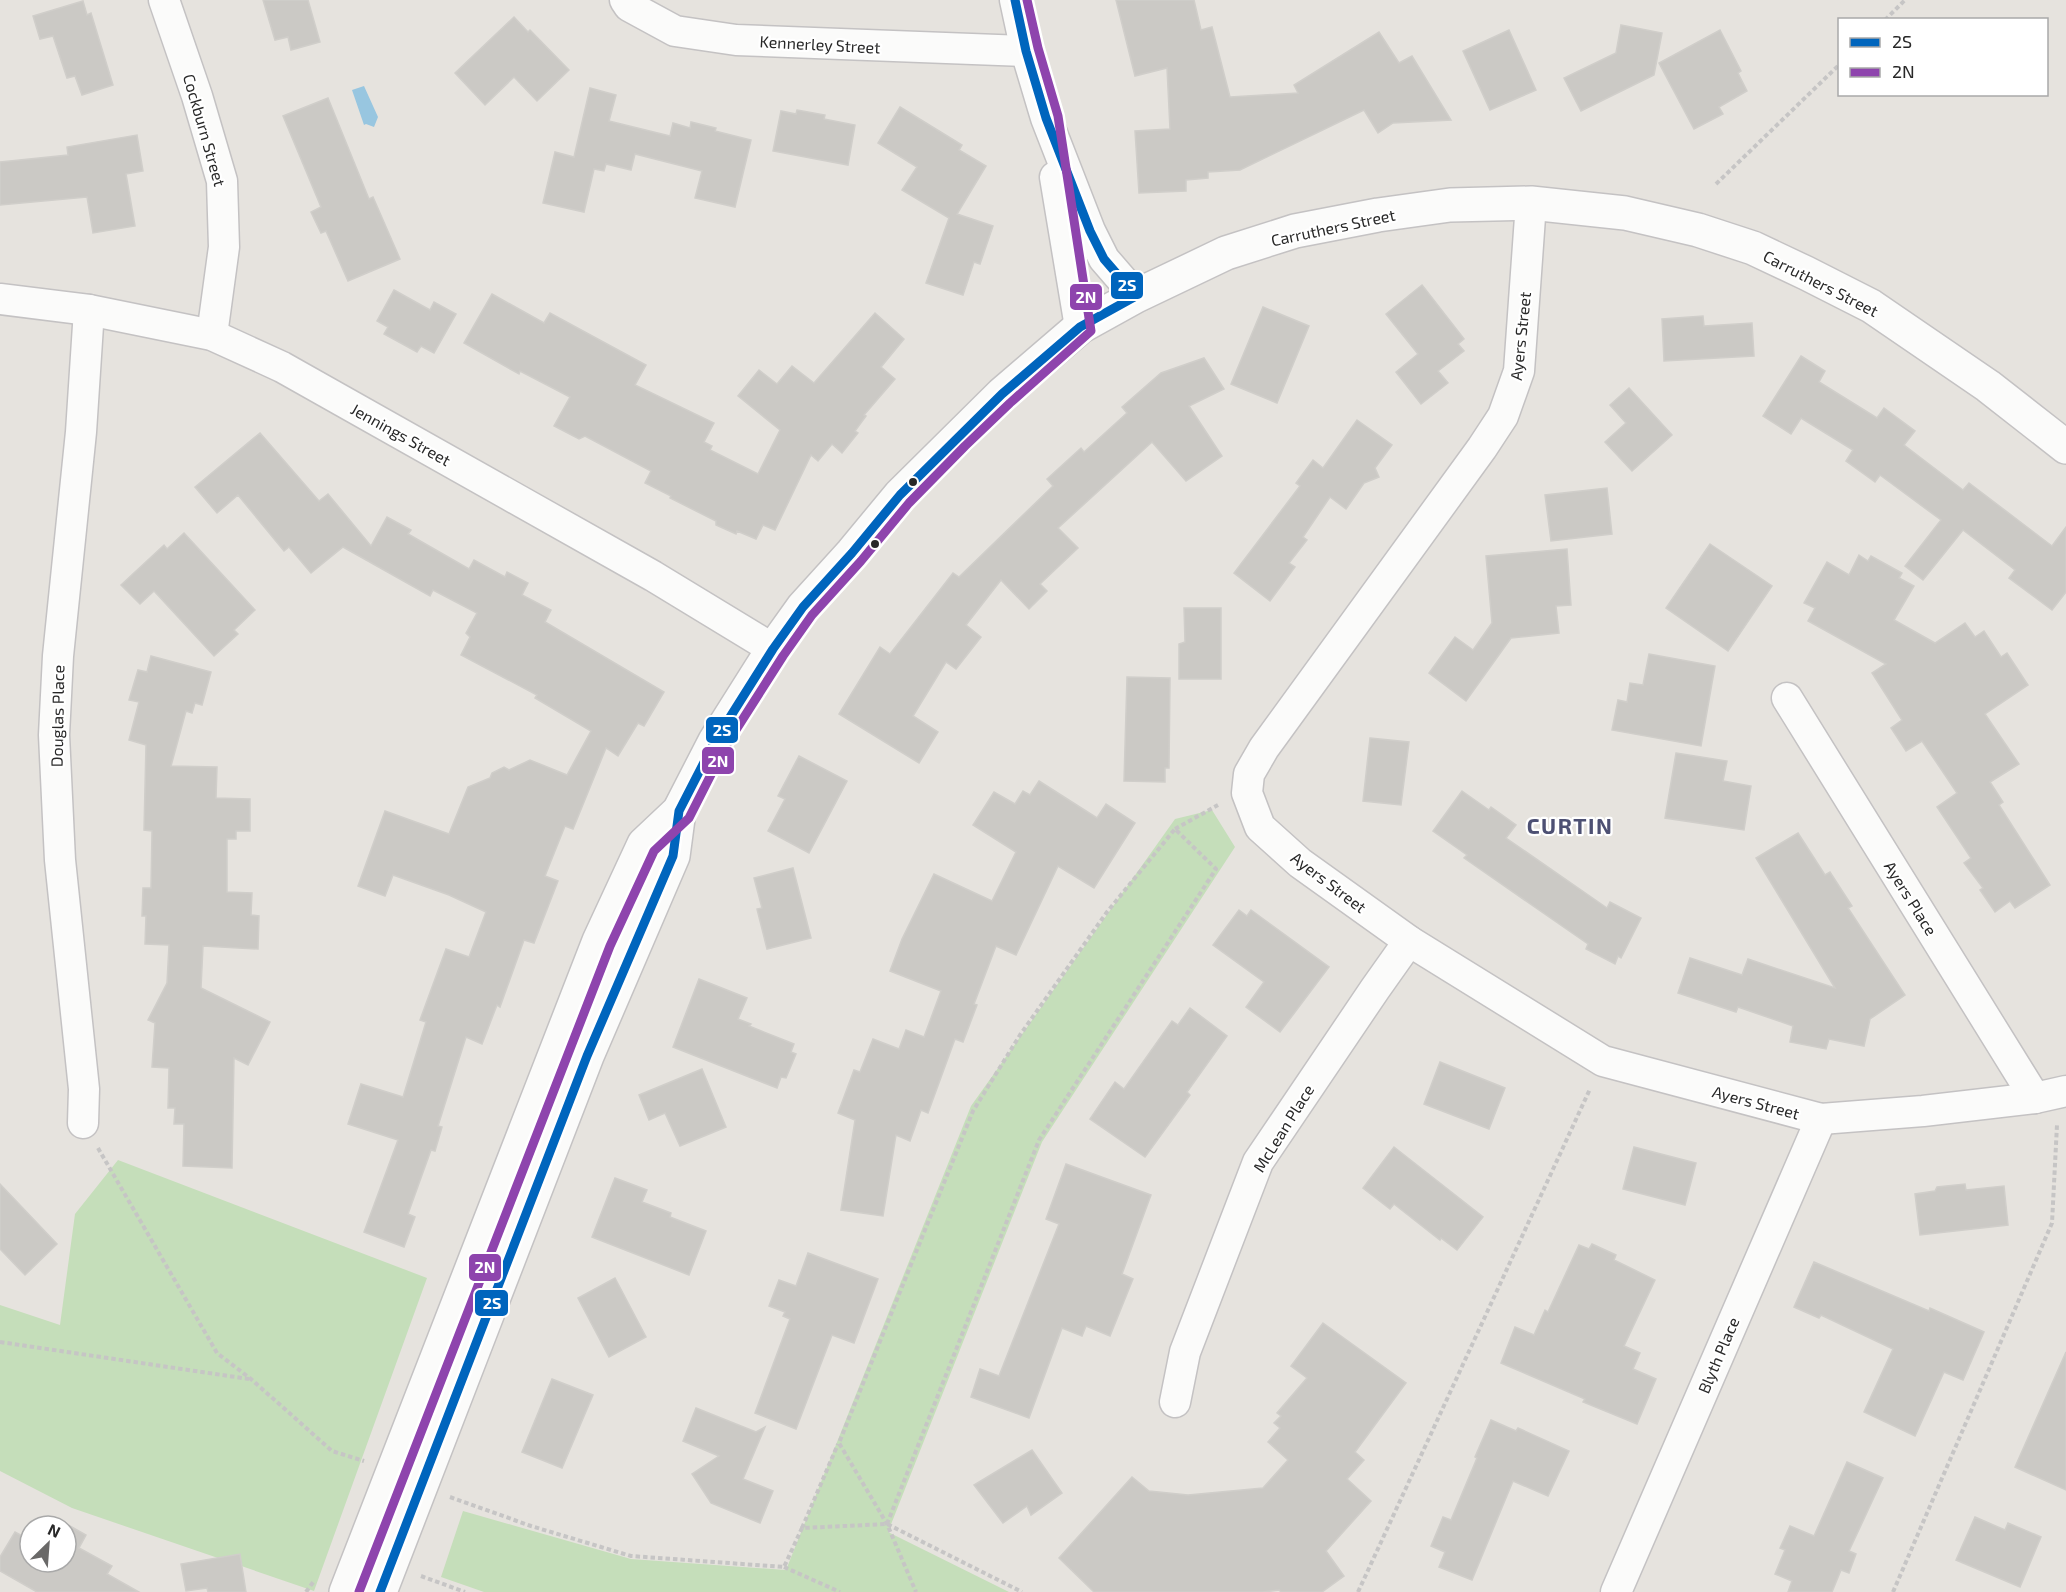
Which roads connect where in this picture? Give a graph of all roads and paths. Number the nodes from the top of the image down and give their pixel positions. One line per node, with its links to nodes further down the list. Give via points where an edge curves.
1 (164, 0): 15 (street, Cockburn Street, via 222,181 224,247)
2 (625, 0): 6 (street, Kennerley Street, via 675,32 736,40)
3 (1015, 0): 6 (street)
4 (1905, 0): 5 (path)
5 (1887, 18)
6 (1026, 51): 8 (street)
7 (1838, 65): 9 (path)
8 (1046, 118): 11 (street, via 1104,259); 14 (street)
9 (1716, 184)
10 (1531, 203): 11 (main road, Carruthers Street, via 1450,206 1295,231 1226,253); 16 (main road, Carruthers Street, via 1625,213 1698,230 1764,253 1871,306 1988,386); 22 (street, Ayers Street, via 1519,371 1503,416 1249,774 1249,801 1260,828 1300,863)
11 (1136, 296): 14 (main road, Carruthers Street)
12 (0, 299): 13 (street, Jennings Street)
13 (89, 310): 15 (street, Jennings Street); 28 (street, Douglas Place, via 54,735 60,860 84,1089)
14 (1080, 327): 17 (main road, Carruthers Street, via 1002,394 900,495 803,607)
15 (212, 335): 17 (street, Jennings Street, via 292,373 689,597)
16 (2066, 447)
17 (773, 649): 20 (main road, Carruthers Street, via 715,741)
18 (1788, 698): 25 (street, Ayers Place)
19 (1225, 801): 21 (path)
20 (679, 811): 39 (main road, Carruthers Street, via 644,844 599,941); 40 (main road, Carruthers Street, via 673,856 587,1056)
21 (1175, 829): 32 (path, via 1101,921 1020,1035 973,1112); 35 (path, via 1216,869 1040,1140)
22 (1409, 941): 23 (street, Ayers Street); 31 (street, McLean Place, via 1258,1162 1185,1352)
23 (1603, 1061): 26 (street, Ayers Street); 45 (path)
24 (2066, 1091): 25 (street, Ayers Street)
25 (2036, 1098): 26 (street, Ayers Street)
26 (1821, 1119): 46 (street, Blyth Place)
27 (2057, 1119): 47 (path, via 2052,1223)
28 (83, 1123): 30 (path, via 217,1353)
29 (0, 1342): 30 (path)
30 (251, 1379): 33 (path, via 332,1451)
31 (1174, 1402)
32 (839, 1443): 35 (path); 36 (path)
33 (367, 1463)
34 (444, 1494): 37 (path, via 631,1556)
35 (887, 1524): 36 (path); 43 (path); 44 (path)
36 (802, 1528): 37 (path)
37 (784, 1567): 42 (path)
38 (417, 1575): 41 (path)
39 (346, 1592)
40 (380, 1592)
41 (465, 1592)
42 (840, 1592)
43 (916, 1592)
44 (1022, 1592)
45 (1358, 1592)
46 (1616, 1592)
47 (1893, 1592)

